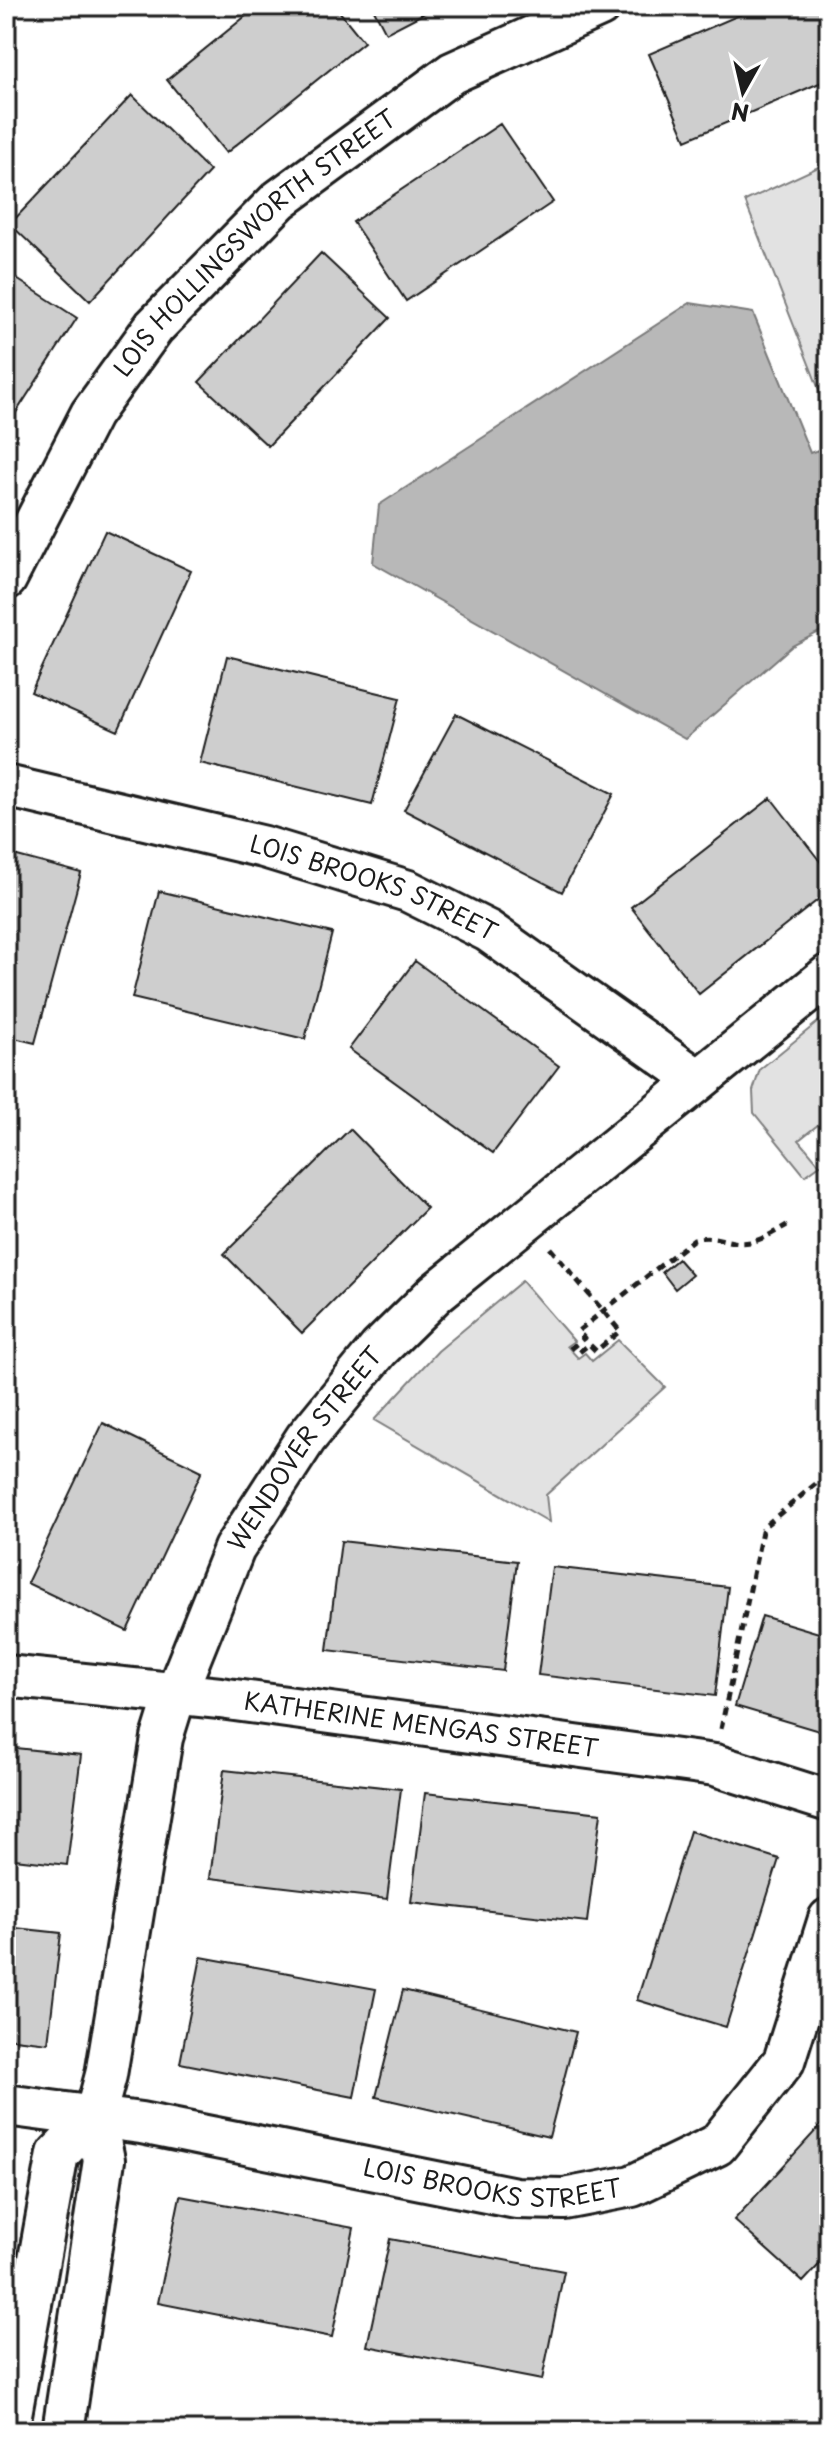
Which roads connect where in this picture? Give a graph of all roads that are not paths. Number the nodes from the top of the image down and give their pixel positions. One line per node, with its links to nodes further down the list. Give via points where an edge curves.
1 (600, 6): 2 (street, LOIS HOLLINGSWORTH STREET, via 452,73 279,200 154,327 91,414)
2 (6, 579)
3 (6, 786): 5 (street, LOIS BROOKS STREET, via 264,847 408,891 488,931)
4 (829, 975): 5 (street, WENDOVER STREET)
5 (698, 1080): 7 (street, WENDOVER STREET, via 436,1293 379,1349 306,1438 234,1549)
6 (6, 1676): 7 (street, KATHERINE MENGAS STREET)
7 (176, 1693): 8 (street, KATHERINE MENGAS STREET, via 715,1765); 11 (street, WENDOVER STREET, via 162,1738)
8 (829, 1801)
9 (829, 1919): 11 (street, LOIS BROOKS STREET, via 784,2061 717,2145 632,2186 564,2199 516,2198)
10 (6, 2105): 11 (street, LOIS BROOKS STREET)
11 (95, 2116): 12 (street, WENDOVER STREET, via 58,2154); 13 (street, WENDOVER STREET, via 104,2160)
12 (8, 2431)
13 (63, 2431)

